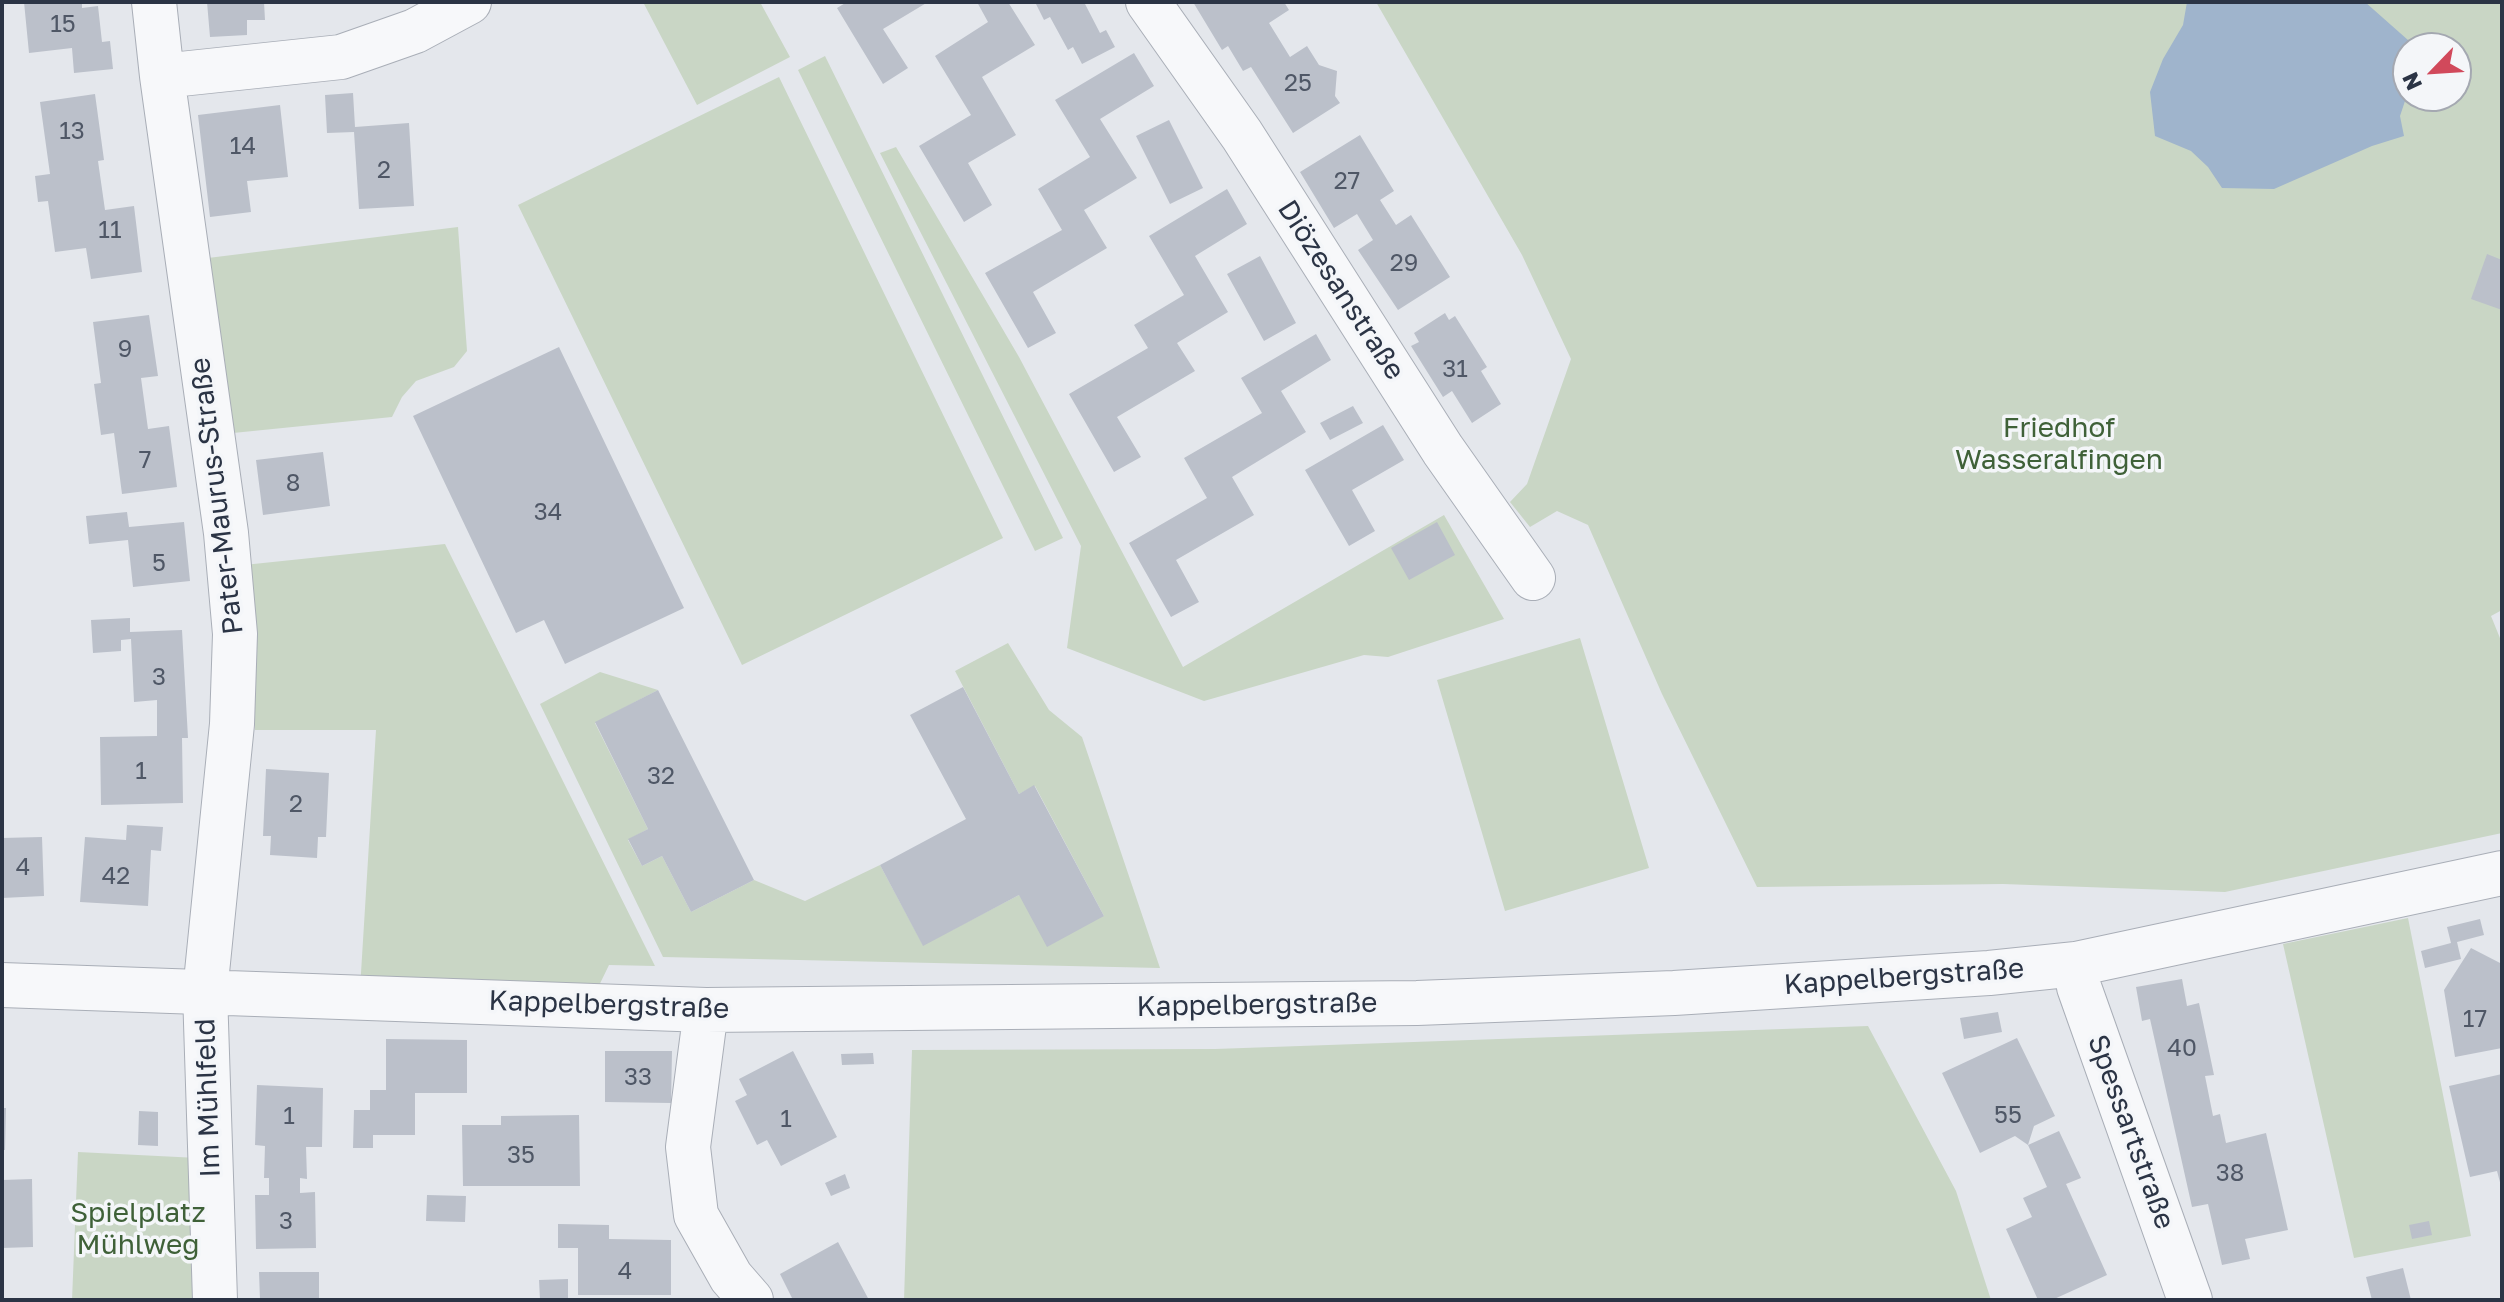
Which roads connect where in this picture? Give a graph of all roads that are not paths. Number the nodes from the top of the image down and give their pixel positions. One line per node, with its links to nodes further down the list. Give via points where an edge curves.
1 (154, 2): 4 (street, Pater-Maurus-Straße)
2 (469, 2): 4 (street, via 415,31 341,57)
3 (1148, 2): 5 (street, Diözesanstraße, via 1242,135 1443,450)
4 (162, 76): 9 (street, Pater-Maurus-Straße, via 226,533 235,634 232,724)
5 (1533, 578)
6 (2502, 873): 7 (street, Kappelbergstraße)
7 (2076, 964): 10 (street, Kappelbergstraße, via 1674,993 1417,1003); 13 (street, Spessartstraße, via 2079,987)
8 (2, 985): 9 (street, Kappelbergstraße)
9 (205, 992): 10 (street, Kappelbergstraße); 11 (street, Im Mühlfeld)
10 (706, 1010): 12 (street, via 688,1147 696,1215 731,1277)
11 (215, 1300)
12 (751, 1300)
13 (2190, 1300)

